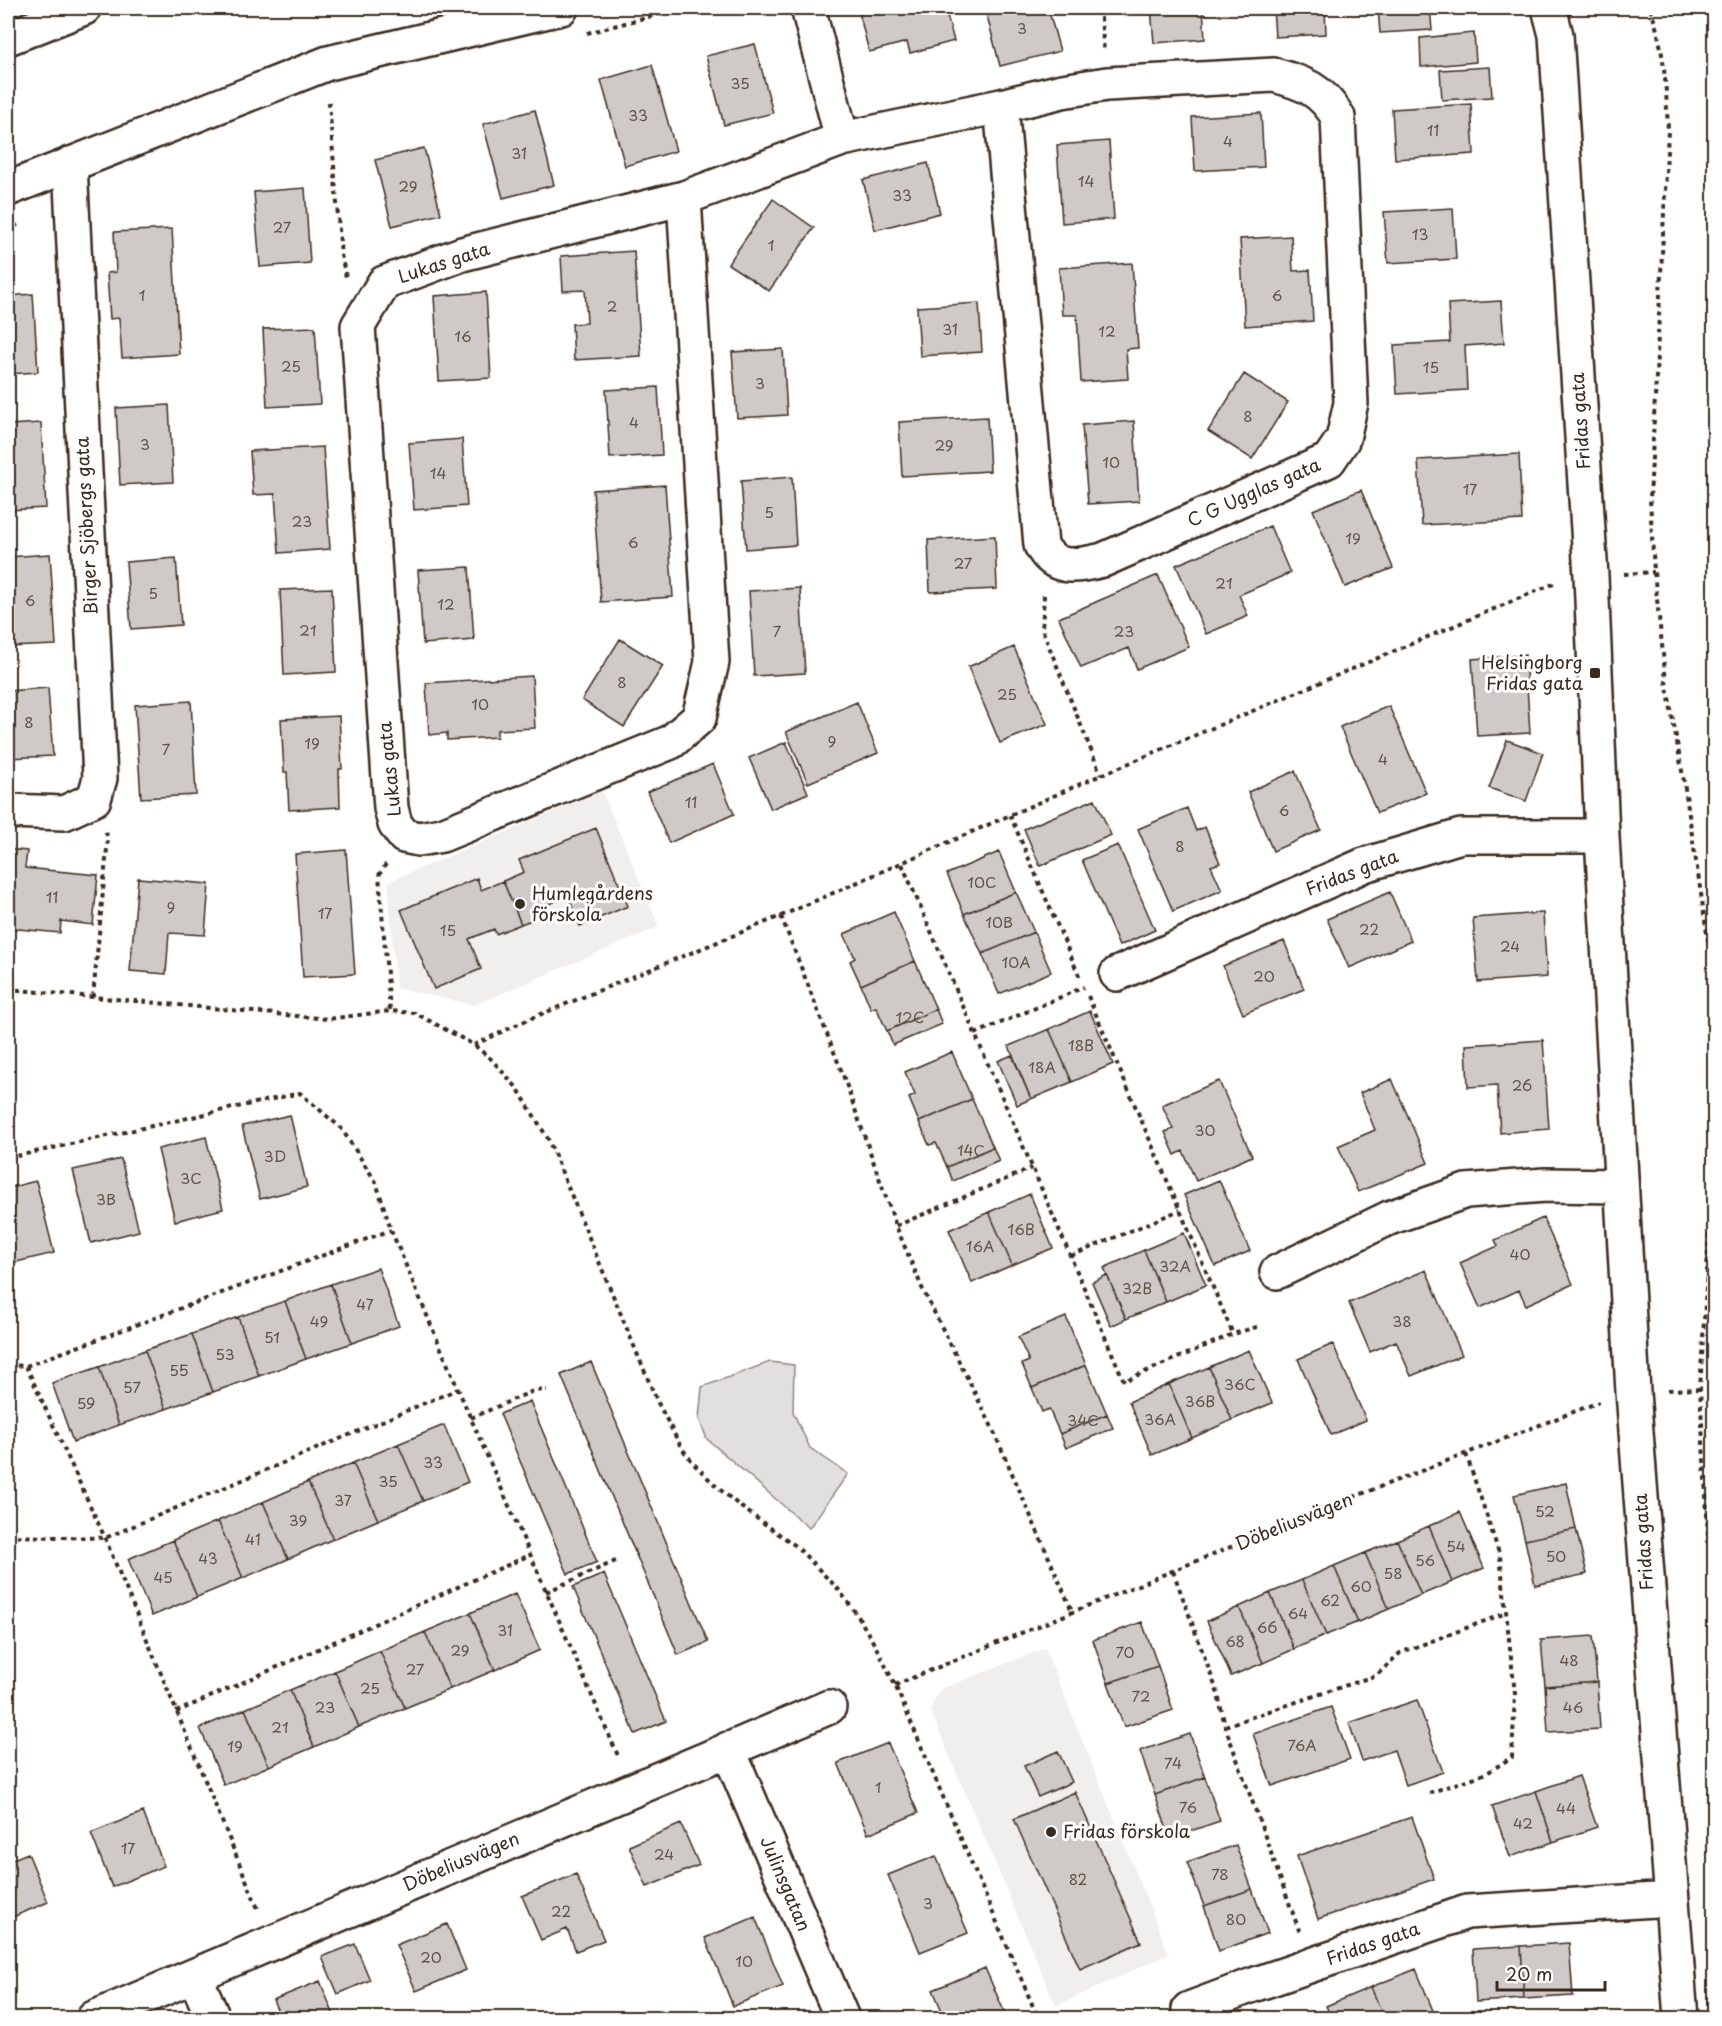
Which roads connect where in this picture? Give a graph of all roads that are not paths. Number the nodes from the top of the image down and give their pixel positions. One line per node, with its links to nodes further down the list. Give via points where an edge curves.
1 (84, 8): 5 (street)
2 (561, 8): 8 (street, via 327,63)
3 (808, 8): 7 (street)
4 (1549, 8): 12 (street, Fridas gata, via 1556,35 1591,576)
5 (8, 38)
6 (1001, 106): 6 (street, C G Ugglas gata, via 1107,84 1274,75 1312,88 1328,101 1338,117 1351,403 1343,439 1329,459 1103,560 1080,566 1058,564 1046,556 1041,546); 7 (street, C G Ugglas gata)
7 (842, 139): 10 (street, Lukas gata)
8 (70, 164): 9 (street); 11 (street, Birger Sjöbergs gata, via 100,778 94,799 64,813)
9 (8, 189)
10 (684, 198): 10 (street, Lukas gata, via 712,662 699,718 671,742 442,835 419,839 404,836 395,824 391,808 358,326 384,284 462,254)
11 (8, 811)
12 (1602, 836): 13 (street, Fridas gata, via 1461,836 1364,865); 14 (street, Fridas gata)
13 (1117, 974)
14 (1620, 1186): 15 (street, via 1545,1185 1466,1191 1389,1218); 18 (street, Fridas gata)
15 (1277, 1272)
16 (829, 1707): 17 (street, Döbeliusvägen)
17 (728, 1749): 19 (street, Döbeliusvägen); 23 (street, Julinsgatan)
18 (1671, 1899): 20 (street, Fridas gata, via 1467,1912); 24 (street, Fridas gata)
19 (195, 1976): 21 (street, Döbeliusvägen); 22 (street)
20 (1189, 2010)
21 (94, 2019)
22 (213, 2019)
23 (842, 2019)
24 (1681, 2019)

